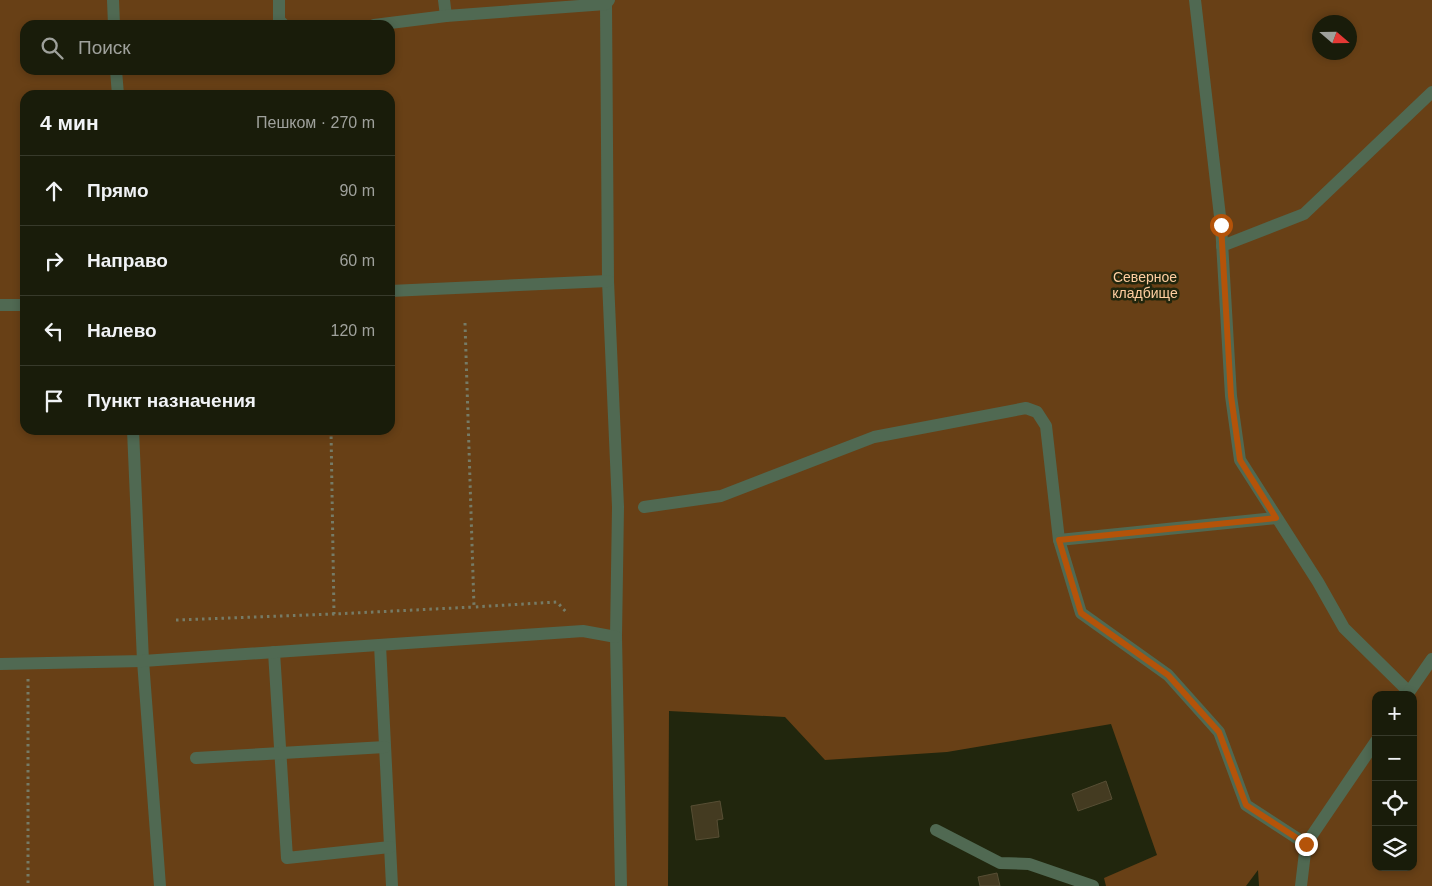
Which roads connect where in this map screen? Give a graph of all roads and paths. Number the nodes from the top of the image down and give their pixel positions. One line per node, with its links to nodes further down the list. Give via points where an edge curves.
1 (113, 0): 7 (street)
2 (279, 0): 8 (street)
3 (444, 0): 6 (street)
4 (1195, 0): 13 (street)
5 (608, 2): 6 (street); 14 (street)
6 (446, 16): 9 (street)
7 (114, 20)
8 (279, 20)
9 (395, 22)
10 (116, 75): 11 (street)
11 (118, 90)
12 (1432, 92): 13 (street, via 1304,214)
13 (1222, 246): 22 (street, via 1231,396 1240,460)
14 (608, 281): 15 (street); 28 (street, via 618,507)
15 (395, 291)
16 (0, 305): 17 (street)
17 (20, 305)
18 (465, 323): 24 (path)
19 (133, 435): 31 (street)
20 (330, 435): 25 (path)
21 (644, 506): 23 (street, via 721,496 874,437 1026,408 1038,412 1046,426)
22 (1276, 518): 23 (street); 35 (street, via 1344,628)
23 (1059, 540): 42 (street, via 1081,613 1168,675 1219,732 1246,805)
24 (474, 607): 25 (path); 27 (path, via 557,602)
25 (334, 614): 26 (path)
26 (176, 620)
27 (583, 632): 28 (street); 29 (street)
28 (616, 637): 47 (street)
29 (380, 645): 30 (street); 37 (street)
30 (274, 652): 31 (street); 39 (street)
31 (143, 660): 33 (street); 45 (street)
32 (1432, 660): 36 (street)
33 (28, 663): 34 (street); 44 (path)
34 (0, 664)
35 (1406, 691)
36 (1409, 691)
37 (385, 747): 39 (street); 43 (street)
38 (1372, 747): 42 (street)
39 (280, 753): 40 (street); 43 (street, via 288,858)
40 (196, 758)
41 (936, 830): 48 (street, via 1000,863 1029,864)
42 (1306, 844): 49 (street)
43 (390, 847): 46 (street)
44 (28, 886)
45 (160, 886)
46 (392, 886)
47 (622, 886)
48 (1093, 886)
49 (1301, 886)

